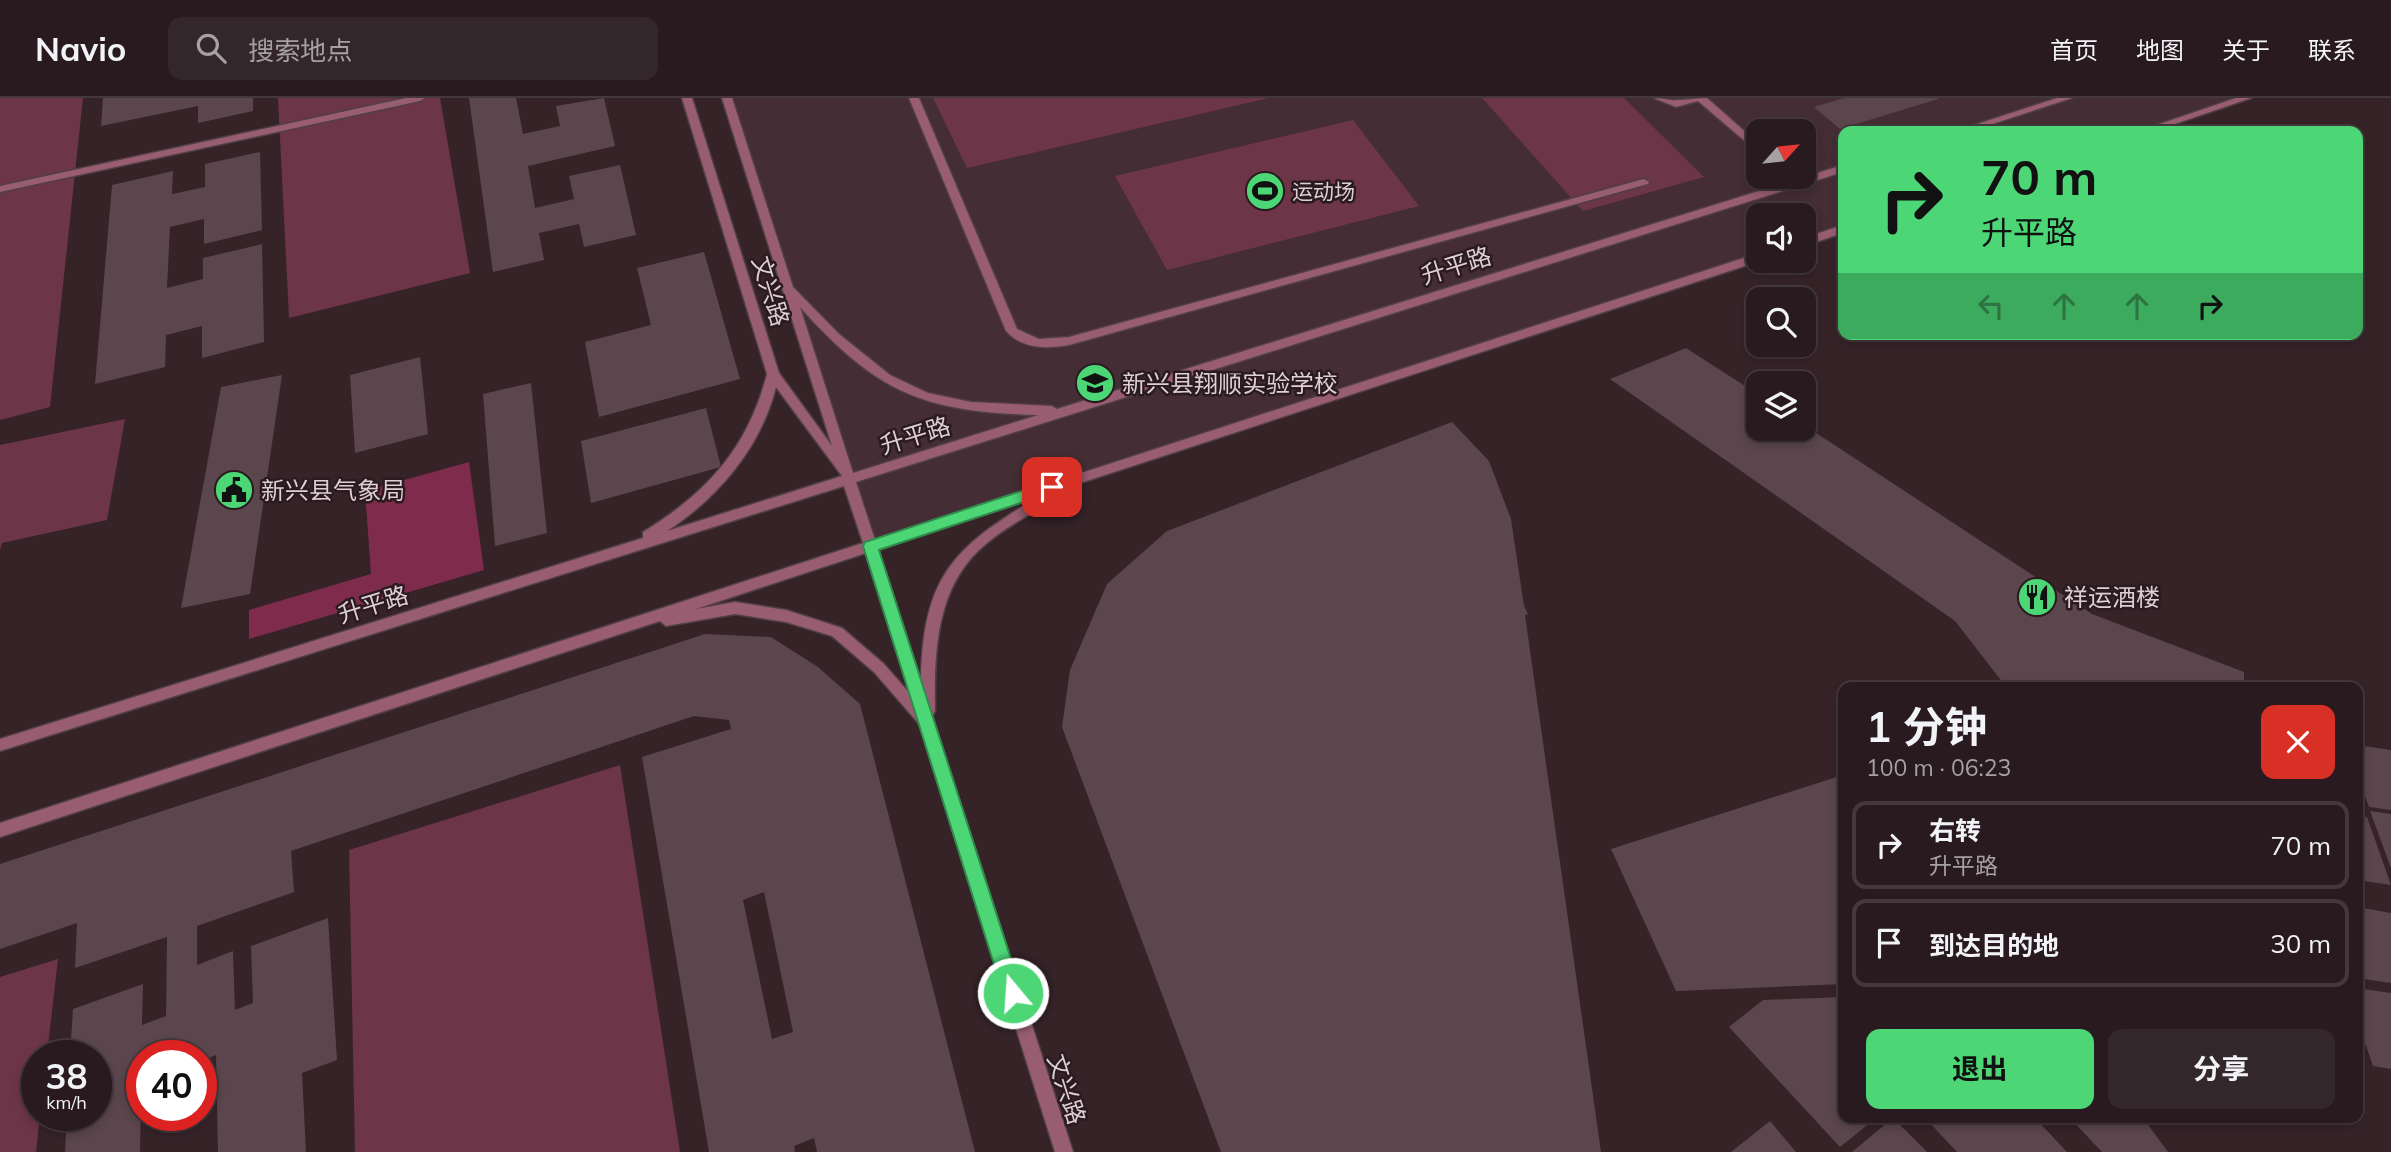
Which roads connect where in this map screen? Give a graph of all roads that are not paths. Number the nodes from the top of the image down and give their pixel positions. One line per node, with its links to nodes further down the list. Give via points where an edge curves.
1 (420, 98): 15 (street)
2 (687, 98): 21 (street, 文兴路)
3 (727, 98): 20 (street, 文兴路)
4 (914, 98): 14 (street, via 1012,331 1044,345)
5 (1659, 98): 6 (street, via 1676,104)
6 (1699, 98): 11 (street)
7 (2067, 98): 9 (street)
8 (2246, 98): 10 (street)
9 (1977, 126)
10 (2159, 126)
11 (1746, 139)
12 (1838, 169): 13 (street, 升平路)
13 (1816, 174)
14 (1644, 183)
15 (0, 189)
16 (1764, 189): 22 (street, 升平路)
17 (1838, 231): 18 (street)
18 (1816, 238)
19 (1746, 261): 23 (street)
20 (787, 286): 22 (street, via 825,329 874,371 924,396 1019,411); 24 (street, 文兴路)
21 (773, 374): 24 (street, 文兴路); 26 (street, via 769,397 732,467 678,519)
22 (1064, 412): 24 (street, 升平路)
23 (1077, 478): 25 (street); 28 (street, via 974,546 941,592 927,649)
24 (849, 479): 25 (street, 文兴路); 26 (street, 升平路)
25 (870, 546): 27 (street); 28 (street, 文兴路)
26 (625, 550): 29 (street, 升平路)
27 (618, 628): 28 (street, via 736,608 786,616 837,632 879,668); 30 (street)
28 (928, 727): 31 (street, 文兴路)
29 (0, 745)
30 (0, 830)
31 (1064, 1152)

